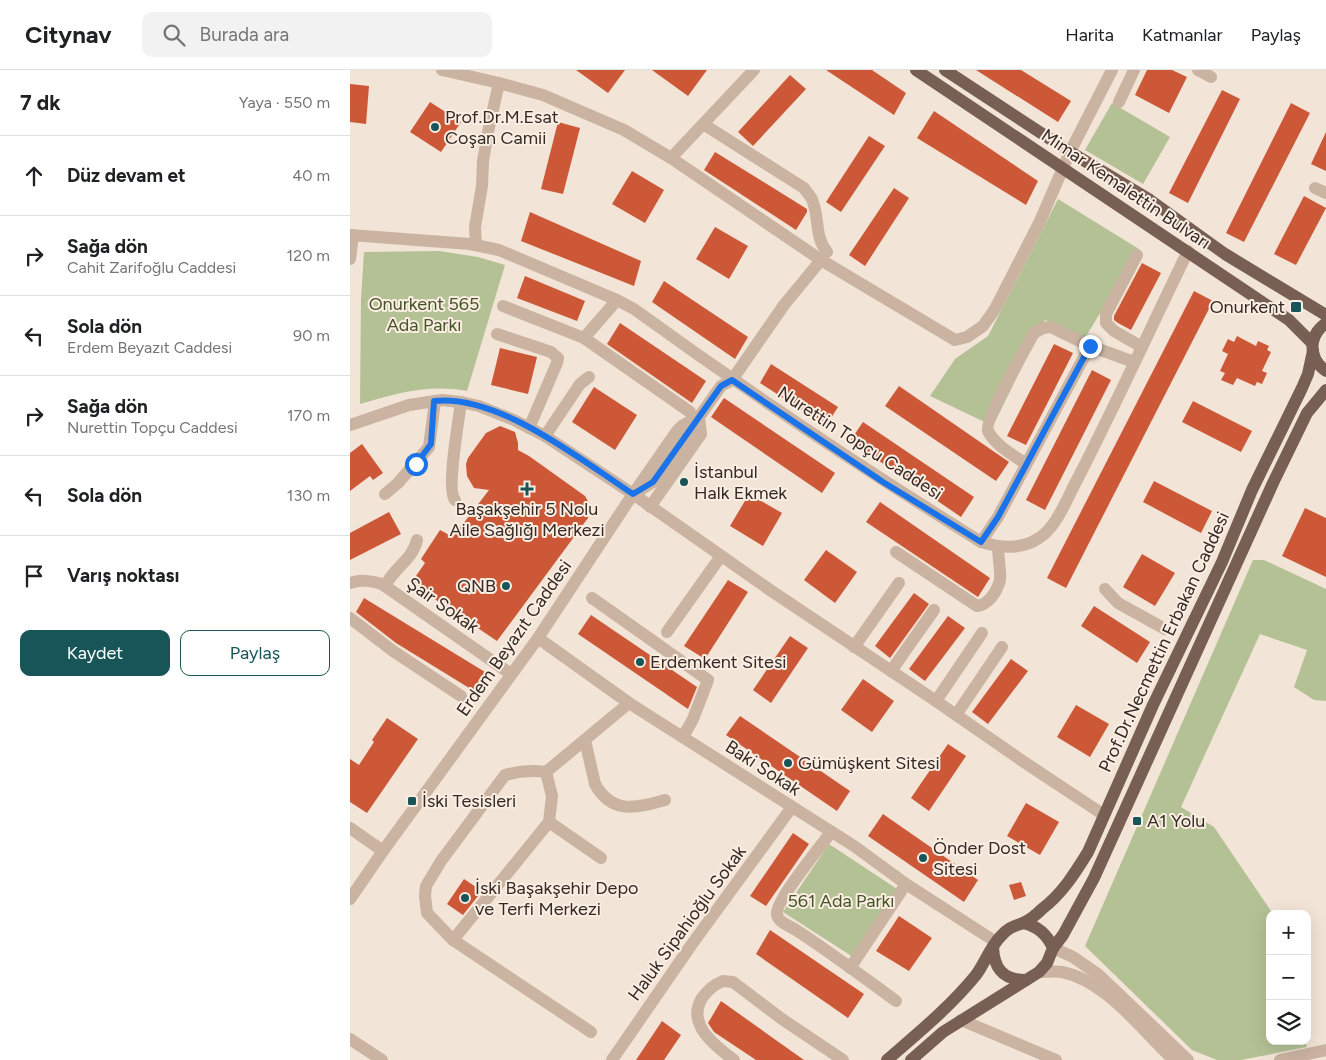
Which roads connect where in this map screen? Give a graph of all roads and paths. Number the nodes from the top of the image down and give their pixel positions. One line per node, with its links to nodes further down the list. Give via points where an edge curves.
1 (442, 70): 9 (street)
2 (754, 70): 11 (street)
3 (916, 70): 14 (main road, Mimar Kemalettin Bulvarı)
4 (945, 70): 12 (main road, Mimar Kemalettin Bulvarı)
5 (1112, 70): 12 (street)
6 (1134, 70): 10 (street)
7 (1198, 70): 8 (street)
8 (1211, 77)
9 (499, 83): 13 (street, via 543,95 624,130); 16 (street, via 483,161)
10 (1119, 102)
11 (703, 124): 13 (street); 19 (street, via 804,188 813,199)
12 (1070, 152): 14 (street); 23 (main road, Mimar Kemalettin Bulvarı, via 1150,200 1225,254)
13 (671, 158): 19 (street)
14 (1064, 168): 17 (main road, Mimar Kemalettin Bulvarı); 19 (street, via 995,309 983,326 967,337 955,340)
15 (351, 235): 16 (street, Nurettin Topçu Caddesi); 20 (street)
16 (476, 245): 21 (street, Nurettin Topçu Caddesi, via 499,250)
17 (1188, 251): 28 (street, Nurettin Topçu Caddesi); 29 (main road, Mimar Kemalettin Bulvarı, via 1289,320)
18 (1137, 255): 28 (street, via 1106,314 1106,323)
19 (824, 256): 33 (street, Erdem Beyazıt Caddesi, via 784,305)
20 (350, 259)
21 (617, 300): 26 (street); 33 (street, Nurettin Topçu Caddesi)
22 (503, 306): 26 (street)
23 (1326, 316)
24 (1326, 323): 29 (main road, via 1315,334)
25 (497, 334): 39 (street, via 551,352 558,358)
26 (584, 338): 37 (street)
27 (1090, 346): 30 (street); 41 (street); 41 (street, via 1051,327 1034,333 987,427 1000,445)
28 (1142, 347): 30 (street, Nurettin Topçu Caddesi)
29 (1312, 347): 31 (main road, Mimar Kemalettin Bulvarı, via 1315,360); 75 (main road, Prof.Dr.Necmettin Erbakan Caddesi, via 1308,374 1302,388)
30 (1134, 362): 48 (street, Nurettin Topçu Caddesi, via 1052,526 1028,544)
31 (1326, 371)
32 (589, 377): 40 (street, via 580,384)
33 (732, 380): 37 (street, Erdem Beyazıt Caddesi, via 721,386); 47 (street, Nurettin Topçu Caddesi, via 883,482)
34 (1326, 390): 86 (main road, Prof.Dr.Necmettin Erbakan Caddesi, via 1307,413 1094,878)
35 (434, 401): 36 (street); 38 (street, via 409,405); 42 (street, via 429,447)
36 (461, 402): 39 (street, via 479,406); 44 (street, via 452,476)
37 (694, 415): 43 (street, Erdem Beyazıt Caddesi, via 653,482); 45 (street, via 701,434)
38 (350, 425)
39 (529, 428): 40 (street)
40 (545, 436): 43 (street)
41 (1026, 464): 47 (street)
42 (385, 494)
43 (633, 494): 45 (street); 61 (street, Erdem Beyazıt Caddesi)
44 (455, 500)
45 (650, 506): 50 (street)
46 (416, 540): 53 (street, via 412,554 395,570)
47 (981, 542): 48 (street, Nurettin Topçu Caddesi)
48 (998, 547): 49 (street, via 1000,580 990,600 977,606)
49 (896, 552)
50 (721, 556): 59 (street); 62 (street)
51 (350, 583): 53 (street, Şair Sokak, via 370,581)
52 (899, 583): 62 (street)
53 (385, 586): 65 (street, Şair Sokak)
54 (1105, 589): 58 (street, via 1118,603)
55 (592, 598): 70 (street, via 708,680)
56 (934, 610): 64 (street)
57 (350, 618): 66 (street)
58 (1165, 628)
59 (667, 632)
60 (982, 633): 67 (street)
61 (538, 638): 65 (street, Erdem Beyazıt Caddesi); 68 (street, Baki Sokak)
62 (854, 647): 64 (street)
63 (1002, 647): 69 (street)
64 (891, 671): 67 (street)
65 (510, 674): 79 (street, Erdem Beyazıt Caddesi)
66 (461, 696)
67 (936, 701): 69 (street)
68 (629, 702): 70 (street, Baki Sokak); 71 (street)
69 (956, 715): 75 (street)
70 (683, 737): 74 (street, Baki Sokak)
71 (585, 740): 72 (street); 73 (street, via 595,784 608,801 630,808)
72 (546, 772): 76 (street, via 552,796); 84 (street, via 517,771 505,775 426,886 427,913)
73 (665, 800)
74 (792, 807): 78 (street, Baki Sokak); 96 (street, Haluk Sipahioğlu Sokak)
75 (1104, 815): 83 (main road, Prof.Dr.Necmettin Erbakan Caddesi, via 1088,852 1059,894)
76 (549, 822): 80 (street); 84 (street)
77 (350, 828): 79 (street)
78 (831, 832): 81 (street, Baki Sokak); 87 (street, via 786,894 776,914 781,921)
79 (383, 851): 82 (street, Erdem Beyazıt Caddesi)
80 (601, 858)
81 (906, 884): 85 (street, Baki Sokak); 87 (street)
82 (350, 899)
83 (1019, 924): 85 (main road, via 1008,929); 86 (main road, via 1038,928)
84 (453, 940): 92 (street)
85 (994, 944): 89 (main road, via 996,965 1002,972 1008,978); 99 (main road, via 976,975 940,1013)
86 (1053, 948): 88 (main road); 103 (street, via 1073,956 1099,975)
87 (850, 968): 90 (street)
88 (1039, 972): 89 (main road); 102 (street, via 1076,976 1097,988)
89 (1026, 980): 91 (main road)
90 (896, 1001)
91 (961, 1020): 100 (main road); 101 (street)
92 (591, 1032)
93 (350, 1039): 95 (street)
94 (1326, 1050): 104 (street)
95 (382, 1060)
96 (612, 1060)
97 (734, 1060): 98 (street, via 714,1045 698,1019 698,1007 704,995 723,981 733,982)
98 (843, 1060)
99 (887, 1060)
100 (911, 1060)
101 (1056, 1060)
102 (1174, 1060)
103 (1188, 1060)
104 (1280, 1060)

